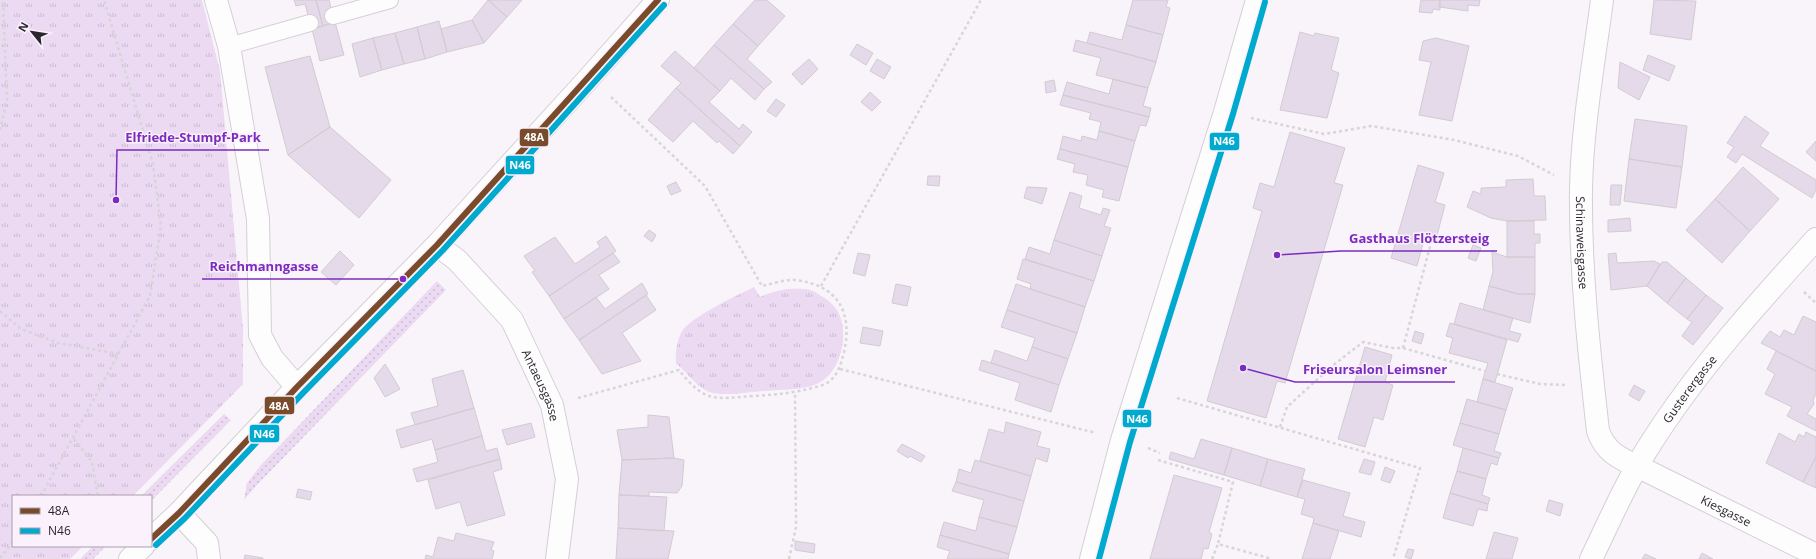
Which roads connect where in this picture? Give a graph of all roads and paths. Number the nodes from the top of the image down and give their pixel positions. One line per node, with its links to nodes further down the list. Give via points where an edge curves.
1 (3, 0): 14 (path, via 7,100)
2 (104, 0): 22 (path, via 153,164 161,226 150,296)
3 (216, 0): 11 (street)
4 (390, 0): 9 (lane)
5 (658, 0): 12 (street)
6 (981, 0): 19 (path)
7 (1257, 0): 51 (street, via 1226,112 1122,440)
8 (1602, 0): 15 (street, Schinaweisgasse, via 1586,124)
9 (334, 16)
10 (310, 23): 11 (lane)
11 (229, 46): 27 (street, via 258,219 260,335 272,358)
12 (590, 77): 18 (street); 19 (path, via 705,186 762,286 794,280)
13 (1277, 125): 15 (path, via 1324,134 1371,126 1454,140 1518,156)
14 (0, 130)
15 (1581, 189): 26 (street, Schinaweisgasse, via 1585,299)
16 (1816, 239): 37 (street, Gusterergasse, via 1706,365)
17 (1431, 242): 21 (path)
18 (437, 245): 27 (street); 30 (street, Antaeusgasse, via 458,260 512,320)
19 (821, 286): 23 (path, via 841,304 847,320 847,339)
20 (0, 311): 22 (path, via 21,328 58,343)
21 (1403, 348): 24 (path); 31 (path, via 1364,342 1331,367 1287,407)
22 (120, 354): 33 (path)
23 (840, 369): 28 (path, via 827,384); 32 (path)
24 (1486, 371)
25 (1497, 374): 26 (path, via 1540,384)
26 (1592, 383): 37 (street, Schinaweisgasse, via 1601,441 1620,459)
27 (297, 387): 40 (street)
28 (795, 393): 30 (path, via 717,399 691,386 678,370); 50 (path, via 796,527)
29 (1177, 398): 31 (path)
30 (552, 405): 49 (street, Antaeusgasse, via 567,479)
31 (1280, 427): 54 (path, via 1420,468)
32 (1099, 434)
33 (74, 439): 38 (path); 39 (path, via 92,462)
34 (1141, 446): 35 (path)
35 (1160, 453)
36 (1158, 460): 43 (path, via 1233,482)
37 (1637, 466): 45 (street, Kiesgasse); 55 (street, Gusterergasse)
38 (42, 495)
39 (98, 495)
40 (179, 513): 41 (street); 48 (street, via 207,543)
41 (152, 538)
42 (12, 543): 46 (path)
43 (1218, 544): 52 (path); 53 (path)
44 (142, 547): 47 (street)
45 (1816, 555)
46 (0, 558)
47 (130, 559)
48 (209, 559)
49 (557, 559)
50 (789, 559)
51 (1091, 559)
52 (1212, 559)
53 (1272, 559)
54 (1393, 559)
55 (1591, 559)

